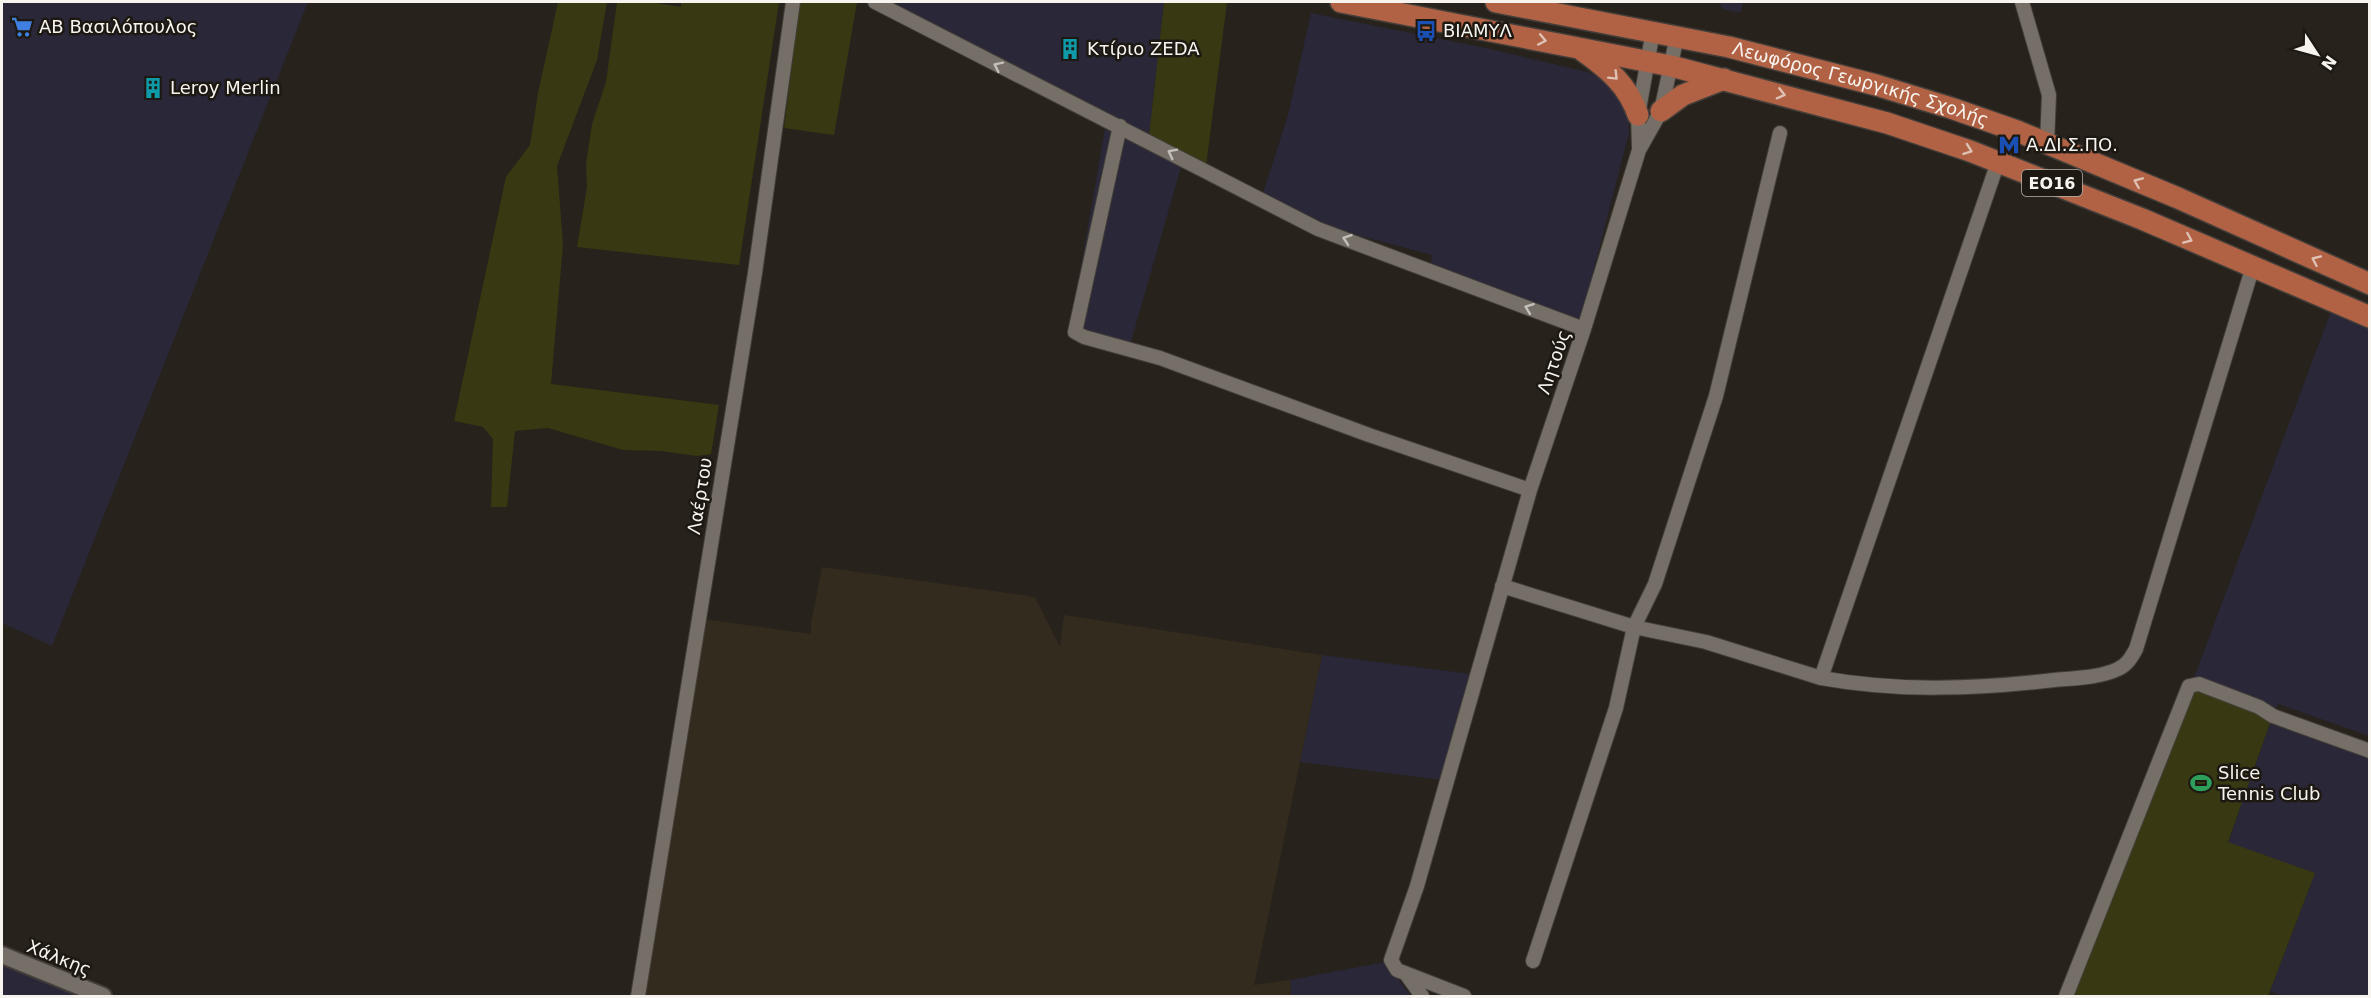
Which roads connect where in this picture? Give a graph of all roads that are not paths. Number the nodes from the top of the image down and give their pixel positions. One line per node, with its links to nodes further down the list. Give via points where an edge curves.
1 (793, 2): 32 (street, Λαέρτου, via 755,273)
2 (875, 2): 14 (street, one-way to 2)
3 (1341, 2): 8 (main road, ΕΟ16, one-way to 8)
4 (1496, 2): 6 (main road, ΕΟ16)
5 (2022, 2): 16 (street, via 2049,95)
6 (1653, 31): 7 (main road, ΕΟ16); 9 (street, Λητούς)
7 (1677, 36): 10 (street, Λητούς); 16 (main road, Λεωφόρος Γεωργικής Σχολής / ΕΟ16, via 1914,96)
8 (1578, 47): 9 (main road, ΕΟ16); 13 (main road, one-way to 13, via 1622,84)
9 (1648, 61): 10 (main road, ΕΟ16); 13 (street, Λητούς)
10 (1671, 66): 11 (main road, ΕΟ16); 12 (street, Λητούς)
11 (1725, 79): 12 (main road, via 1683,95); 18 (main road, Λεωφόρος Γεωργικής Σχολής / ΕΟ16, one-way to 18, via 1887,123)
12 (1661, 111): 17 (street, Λητούς)
13 (1638, 115): 17 (street, Λητούς)
14 (1120, 126): 22 (street, one-way to 14, via 1317,229); 23 (street, via 1075,332 1160,358)
15 (1780, 133): 25 (street, via 1716,396 1655,584)
16 (2047, 144): 20 (main road, Λεωφόρος Γεωργικής Σχολής / ΕΟ16, one-way to 16)
17 (1639, 150): 22 (street, Λητούς)
18 (1998, 162): 19 (main road, Λεωφόρος Γεωργικής Σχολής / ΕΟ16, one-way to 19); 26 (street)
19 (2253, 266): 21 (main road, Λεωφόρος Γεωργικής Σχολής / ΕΟ16); 26 (street, via 2136,649 2125,665 2089,676 1923,689)
20 (2370, 284)
21 (2370, 317)
22 (1584, 329): 23 (street, Λητούς)
23 (1530, 490): 24 (street, Λητούς)
24 (1503, 586): 25 (street); 30 (street, Λητούς, via 1417,886 1391,960 1394,968)
25 (1635, 627): 26 (street, via 1706,642); 29 (street, via 1616,708)
26 (1821, 678)
27 (2370, 751): 35 (street, via 2199,684 2189,686)
28 (2, 955): 31 (street, Χάλκης)
29 (1533, 961)
30 (1404, 972): 33 (street); 34 (street)
31 (103, 996)
32 (638, 996)
33 (1422, 996)
34 (1464, 996)
35 (2066, 996)

